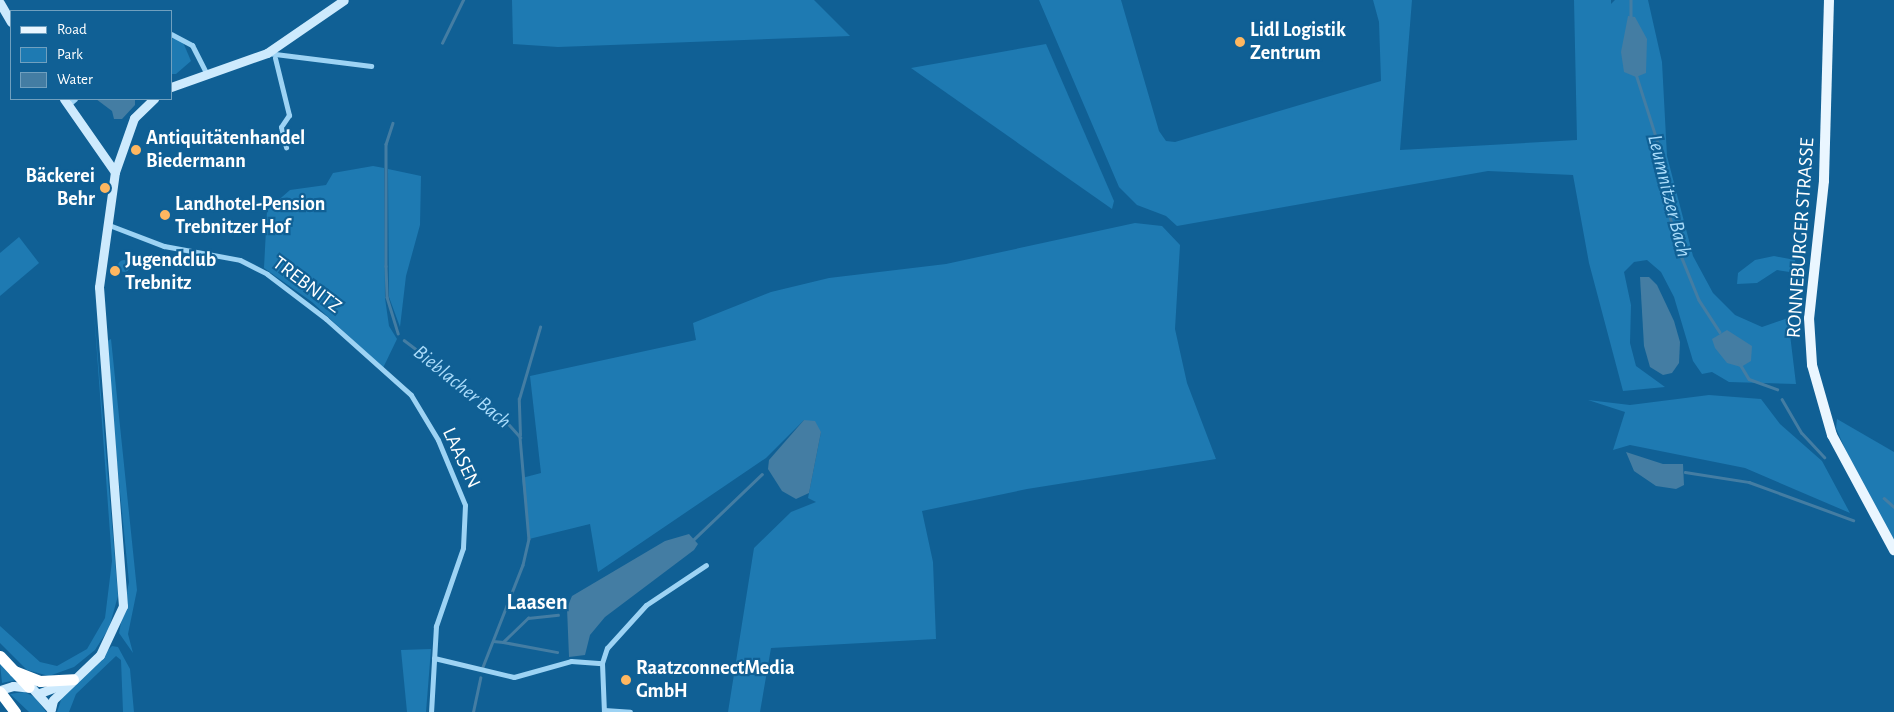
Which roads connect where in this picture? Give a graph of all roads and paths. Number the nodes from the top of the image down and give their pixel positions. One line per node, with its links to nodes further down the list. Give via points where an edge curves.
1 (344, 0): 6 (street)
2 (1829, 0): 16 (main road, RONNEBURGER STRASSE, via 1824,181 1809,318 1812,365 1832,435)
3 (0, 3): 4 (street)
4 (10, 20)
5 (172, 35): 8 (street, via 192,45)
6 (271, 55): 7 (street); 8 (street); 12 (street, via 289,115 281,126)
7 (371, 66)
8 (206, 73): 9 (street)
9 (172, 84)
10 (153, 100): 13 (street, via 134,118)
11 (69, 101): 13 (street)
12 (286, 147)
13 (115, 172): 14 (street)
14 (109, 225): 15 (street, TREBNITZ, via 164,246 240,260 282,286); 22 (street, via 99,287 123,606 104,649)
15 (362, 353): 19 (street, LAASEN, via 411,396 463,492 463,548 436,626)
16 (1894, 550)
17 (706, 565): 20 (street, via 646,605 607,648)
18 (0, 656): 21 (highway)
19 (434, 658): 20 (street, via 514,677 571,661); 31 (street, LAASEN)
20 (602, 663): 28 (street)
21 (14, 671): 22 (highway, via 40,681); 23 (highway)
22 (73, 679): 25 (street); 27 (street)
23 (23, 686): 24 (street); 25 (street)
24 (0, 691): 30 (highway)
25 (40, 693): 27 (street)
26 (0, 704): 29 (highway)
27 (51, 710)
28 (604, 711): 32 (street)
29 (7, 712)
30 (16, 712)
31 (431, 712)
32 (630, 712)

